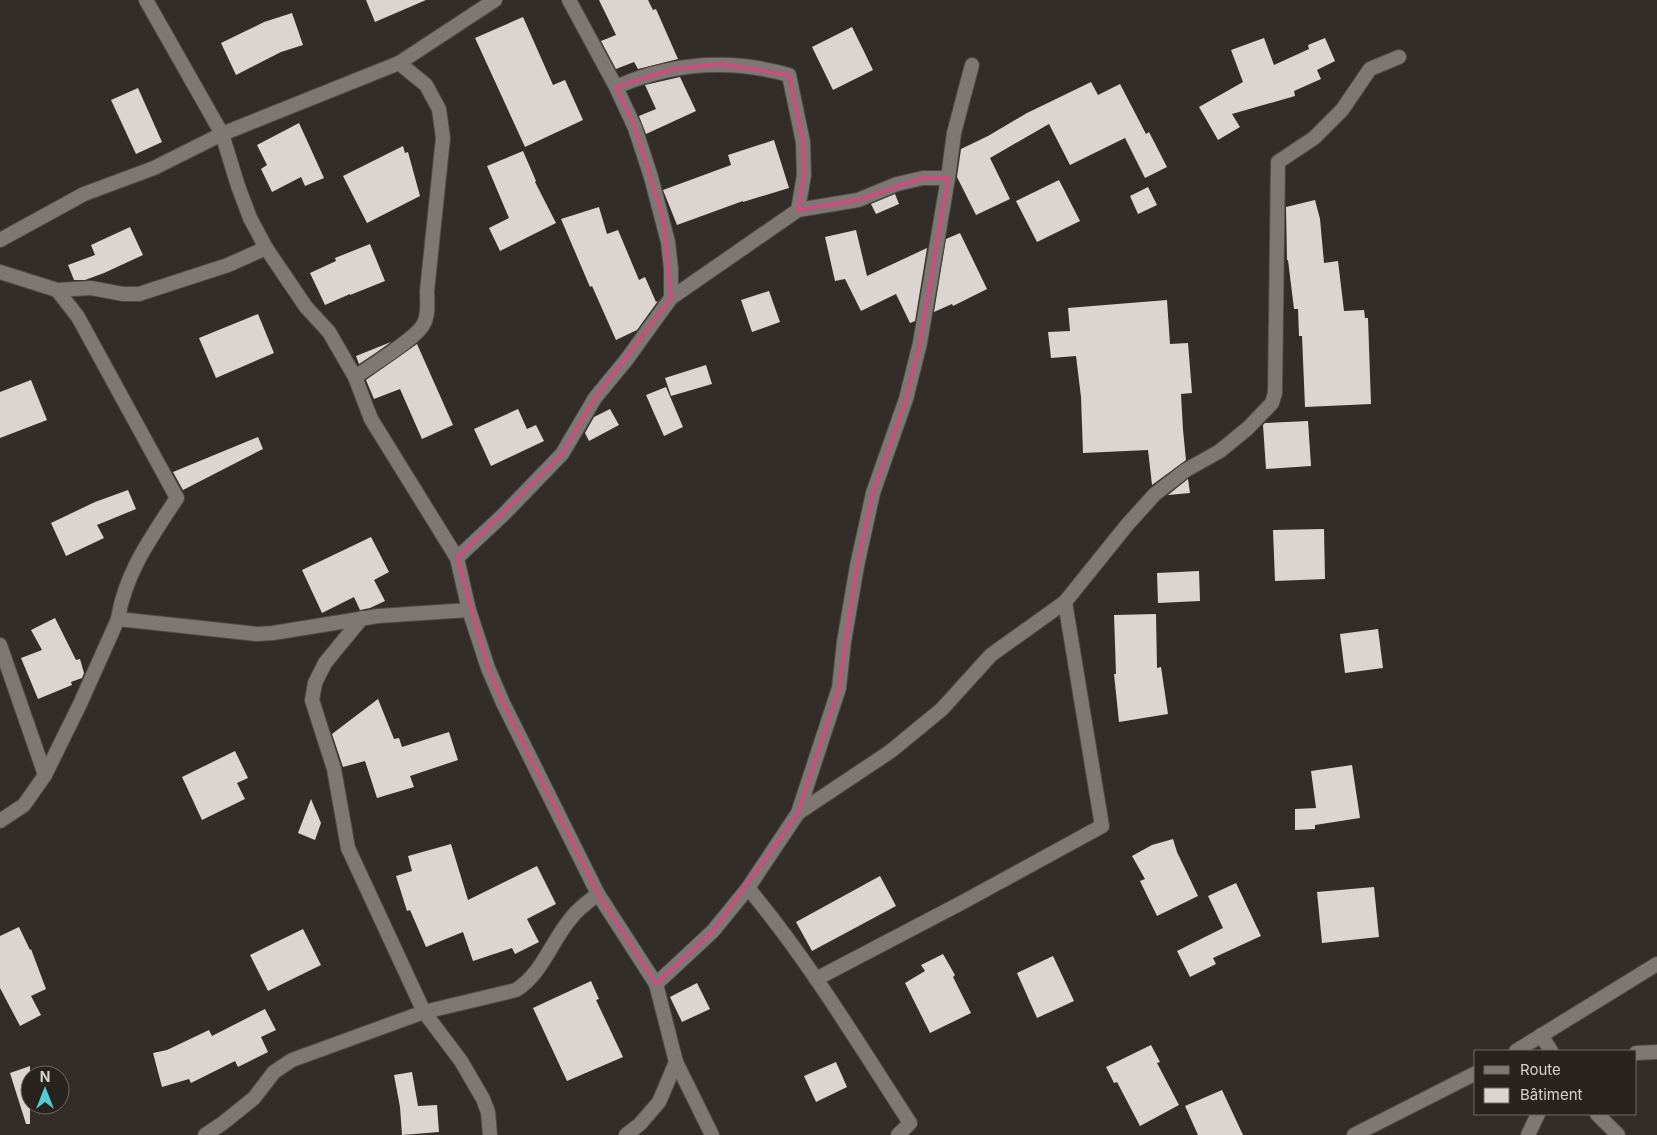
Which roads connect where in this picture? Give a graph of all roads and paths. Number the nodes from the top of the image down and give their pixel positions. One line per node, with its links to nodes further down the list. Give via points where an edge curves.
1 (146, 0): 8 (street)
2 (495, 0): 5 (street)
3 (569, 0): 7 (street)
4 (1400, 57): 18 (street, via 1370,69 1342,110 1314,138 1278,162 1275,393 1272,403 1220,451 1186,470 1155,494)
5 (399, 63): 8 (street); 16 (street, via 426,85 439,109 443,138 427,309 424,324 416,334)
6 (972, 65): 9 (street, via 954,133)
7 (616, 87): 10 (street, via 639,77 673,69 720,64 762,68 789,75 803,142 804,175); 15 (street, via 635,128 663,218 671,269)
8 (222, 134): 11 (street, via 154,168 84,194); 12 (street, via 250,218)
9 (948, 178): 10 (street, via 923,178 897,184 858,200); 24 (street, via 920,343 906,399 873,493 857,566 839,688)
10 (798, 210): 15 (street)
11 (0, 240)
12 (266, 248): 14 (street, via 139,294 91,288); 16 (street, via 306,307 329,332)
13 (0, 272): 14 (street)
14 (57, 290): 21 (street, via 78,316 177,498 137,562 121,597)
15 (671, 298): 17 (street, via 594,398 562,454)
16 (355, 377): 17 (street, via 371,419)
17 (457, 558): 19 (street)
18 (1065, 602): 24 (street, via 992,655 942,710 891,751); 29 (street, via 1102,826)
19 (469, 610): 20 (street); 27 (street, via 503,703)
20 (362, 618): 21 (street, via 257,634); 31 (street, via 325,664 315,683 312,700 334,769 348,848)
21 (118, 619): 23 (street)
22 (0, 645): 23 (street)
23 (45, 775): 25 (street, via 24,805)
24 (798, 813): 26 (street)
25 (0, 822)
26 (748, 888): 29 (street, via 776,921); 30 (street, via 713,931)
27 (598, 894): 30 (street); 31 (street, via 572,917 528,983 516,990)
28 (1657, 964): 32 (street)
29 (816, 979): 45 (street, via 910,1124)
30 (656, 984): 37 (street)
31 (424, 1012): 41 (street, via 292,1060 274,1072 254,1098); 42 (street, via 484,1099)
32 (1541, 1035): 33 (street); 34 (street)
33 (1518, 1050)
34 (1550, 1050)
35 (1657, 1052): 36 (street)
36 (1637, 1053)
37 (676, 1062): 43 (street, via 659,1102); 44 (street)
38 (1474, 1074): 46 (street)
39 (1538, 1115): 47 (street)
40 (1598, 1115): 48 (street)
41 (205, 1135)
42 (490, 1135)
43 (626, 1135)
44 (712, 1135)
45 (898, 1135)
46 (1354, 1135)
47 (1528, 1135)
48 (1618, 1135)

